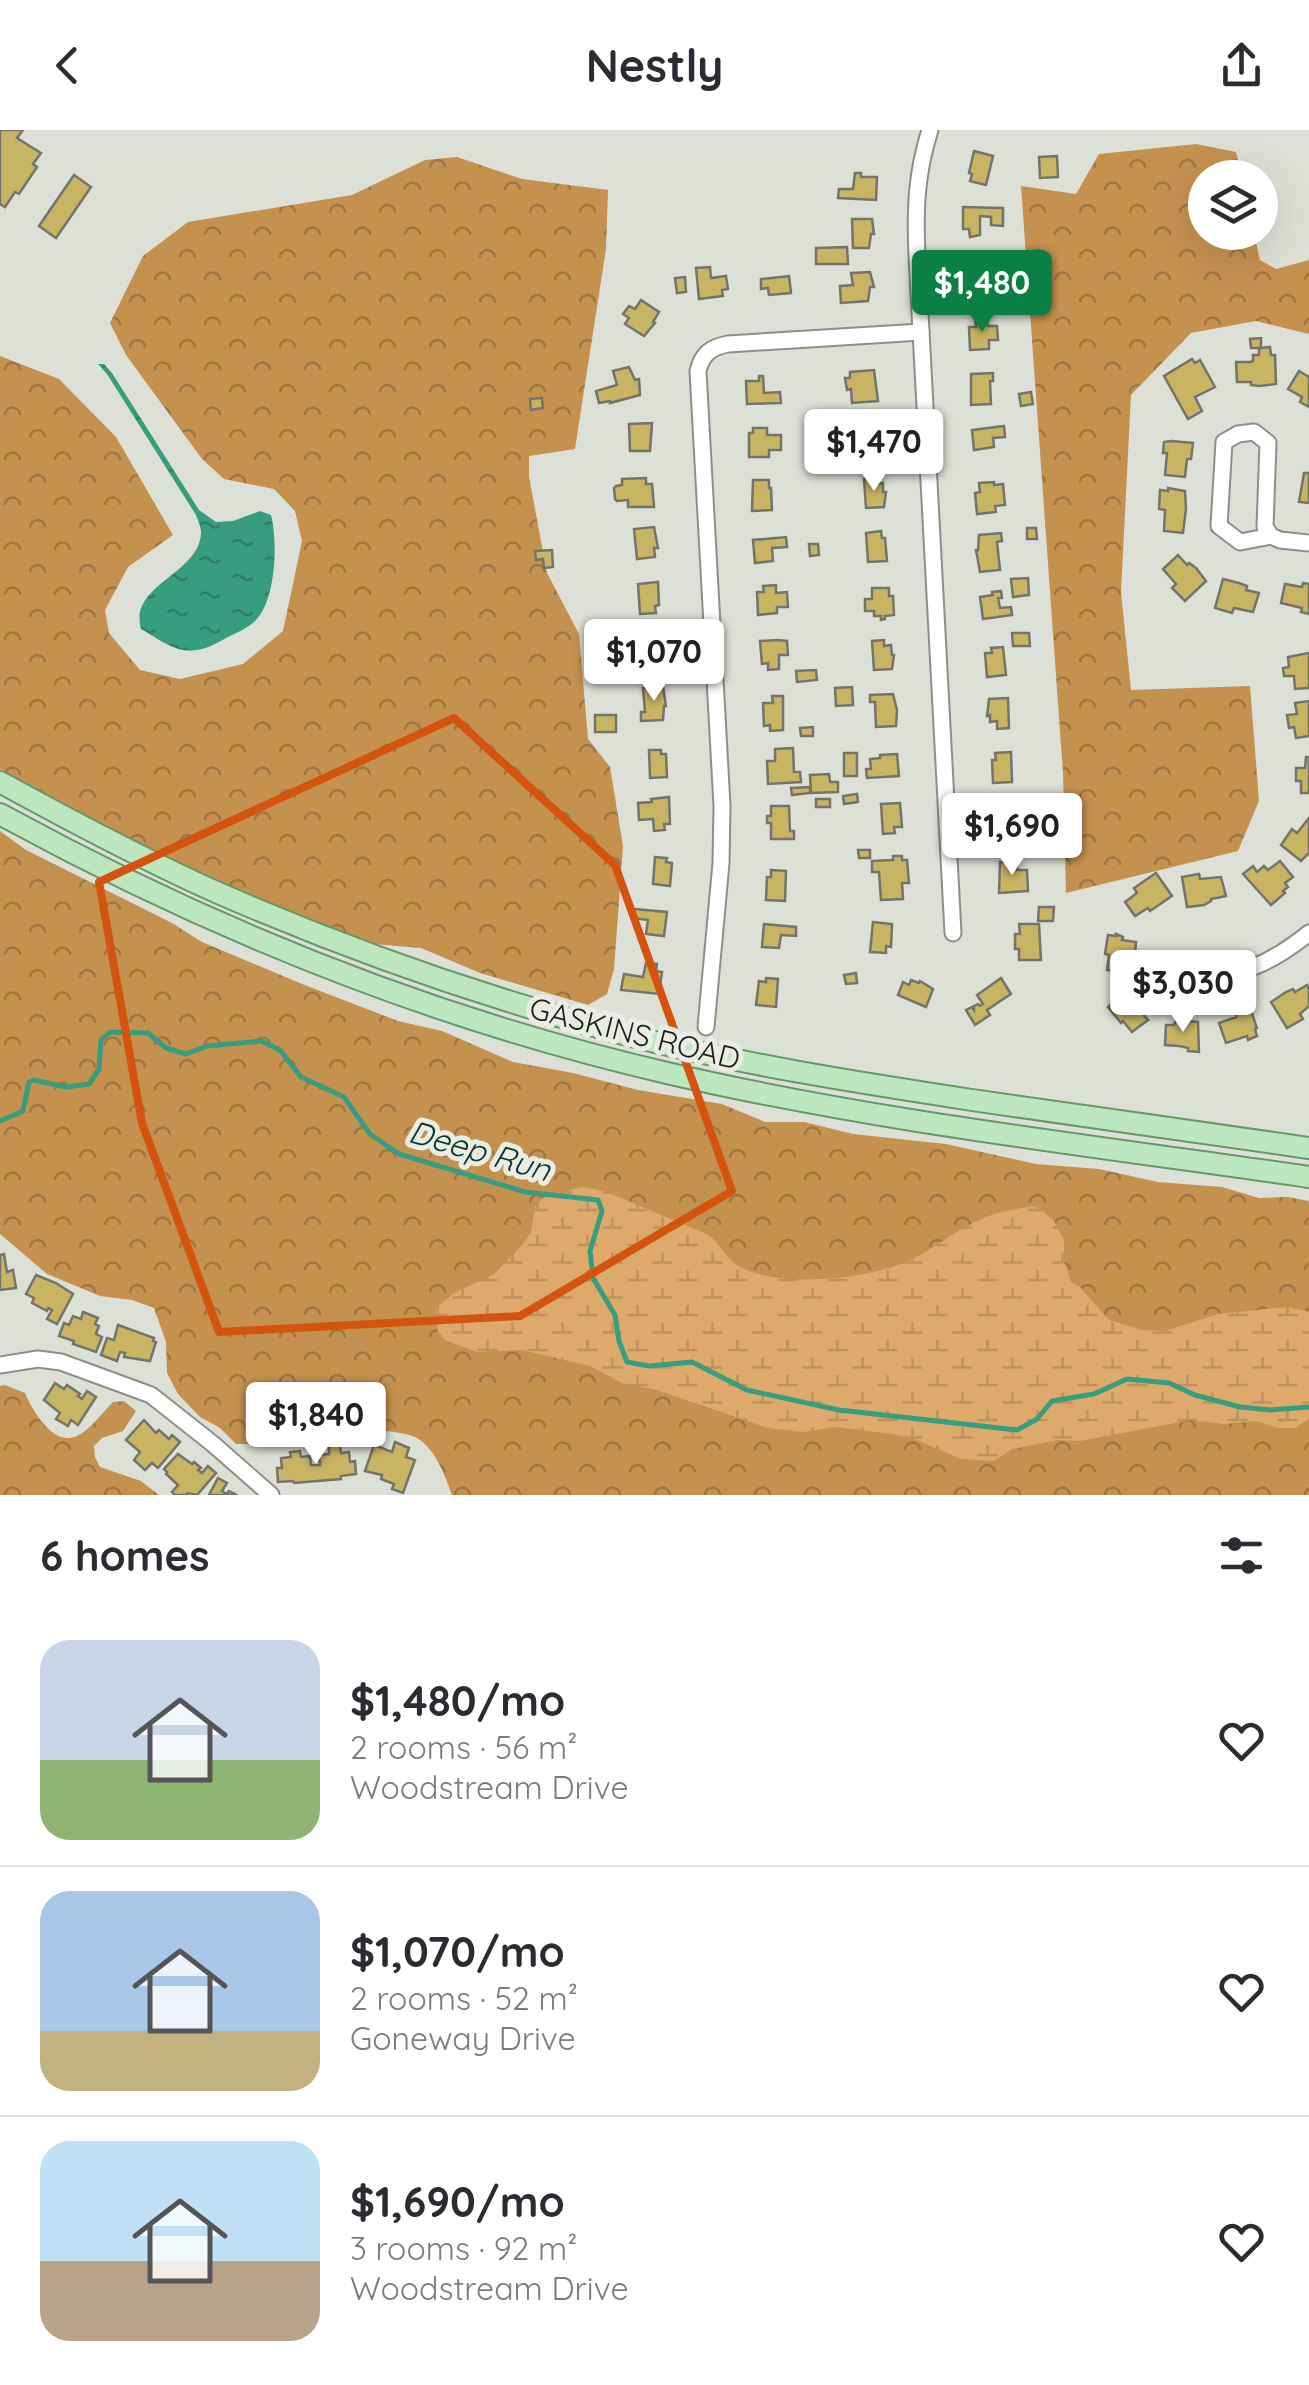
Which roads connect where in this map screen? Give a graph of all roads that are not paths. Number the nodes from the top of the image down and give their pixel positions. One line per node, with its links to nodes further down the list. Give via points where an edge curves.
1 (930, 130): 2 (street, via 915,210)
2 (921, 332): 7 (street); 10 (street, via 728,344 700,361 722,806)
3 (1271, 536): 3 (street, via 1265,527 1268,443 1254,432 1238,434 1224,442 1220,526 1240,542); 4 (street)
4 (1309, 543)
5 (0, 782): 11 (main road, GASKINS ROAD, via 139,855 306,930 624,1034 847,1081)
6 (0, 814): 12 (main road, GASKINS ROAD, via 141,887 301,957 586,1052 878,1114)
7 (953, 933)
8 (1309, 933): 9 (street, via 1253,968)
9 (1195, 971)
10 (706, 1027)
11 (1309, 1148)
12 (1309, 1177)
13 (0, 1365): 14 (street, via 38,1358 61,1362 151,1395)
14 (271, 1495)

